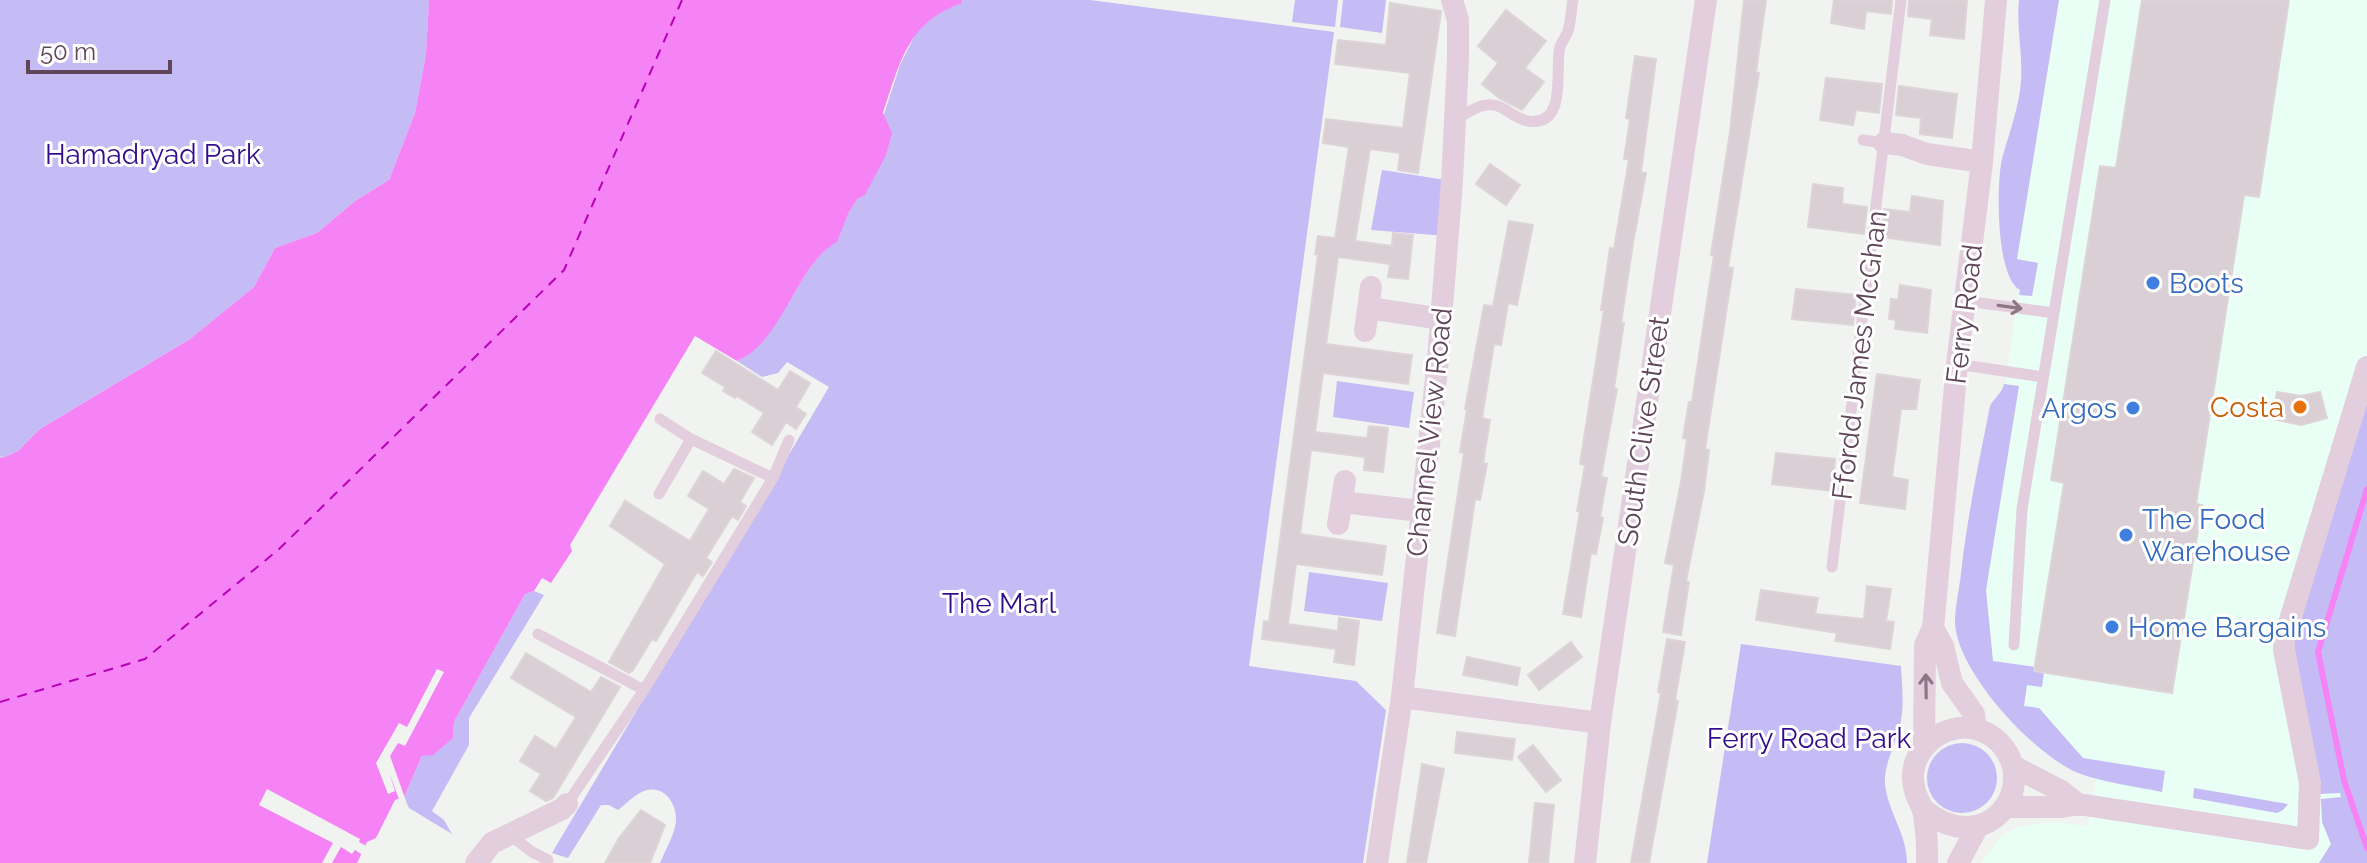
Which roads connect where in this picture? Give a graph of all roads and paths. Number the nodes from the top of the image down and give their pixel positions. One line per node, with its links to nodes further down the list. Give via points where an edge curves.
1 (1452, 0): 7 (street, Channel View Road, via 1458,20)
2 (1573, 0): 7 (lane, via 1560,47 1557,102 1547,115 1532,122 1494,103)
3 (1706, 0): 30 (street, South Clive Street)
4 (1901, 0): 8 (lane, Ffordd James McGhan)
5 (1996, 0): 9 (street, Ferry Road)
6 (2105, 0): 11 (lane)
7 (1456, 119): 12 (street, Channel View Road)
8 (1874, 142): 9 (street); 24 (lane, Ffordd James McGhan)
9 (1982, 162): 10 (street, Ferry Road)
10 (1966, 301): 11 (lane, one-way to 11); 14 (street, Ferry Road)
11 (2054, 313): 16 (lane)
12 (1442, 319): 13 (street, via 1370,297); 23 (street, Channel View Road)
13 (1365, 331)
14 (1957, 364): 16 (lane); 25 (street, Ferry Road)
15 (2367, 367): 35 (street, via 2284,640 2310,783 2308,839)
16 (2043, 377): 27 (lane, via 2022,509)
17 (660, 419): 18 (lane)
18 (691, 439): 20 (lane); 21 (lane)
19 (789, 440): 20 (lane)
20 (773, 478): 28 (lane)
21 (659, 494)
22 (1342, 502): 23 (street)
23 (1420, 511): 29 (street, Channel View Road)
24 (1832, 567)
25 (1933, 628): 31 (street, Ferry Road, via 1952,683 1974,714); 32 (street, Ferry Road, one-way to 25, via 1925,645)
26 (538, 634): 28 (lane)
27 (2014, 645)
28 (644, 690): 34 (lane)
29 (1402, 697): 30 (street); 42 (street, Channel View Road)
30 (1600, 723): 43 (street, South Clive Street)
31 (1976, 729): 32 (street, via 1945,731); 33 (street, Ferry Road, via 2005,748)
32 (1924, 745): 37 (street, Ferry Road, via 1913,783)
33 (2013, 766): 35 (street); 36 (street)
34 (567, 804): 39 (street)
35 (2078, 804): 36 (street)
36 (2006, 807): 38 (street)
37 (1923, 809): 38 (street, via 1938,822); 44 (street, Ferry Road)
38 (1977, 828): 45 (street)
39 (508, 833): 40 (lane); 41 (street)
40 (548, 860)
41 (476, 863)
42 (1377, 863)
43 (1585, 863)
44 (1927, 863)
45 (1958, 863)

